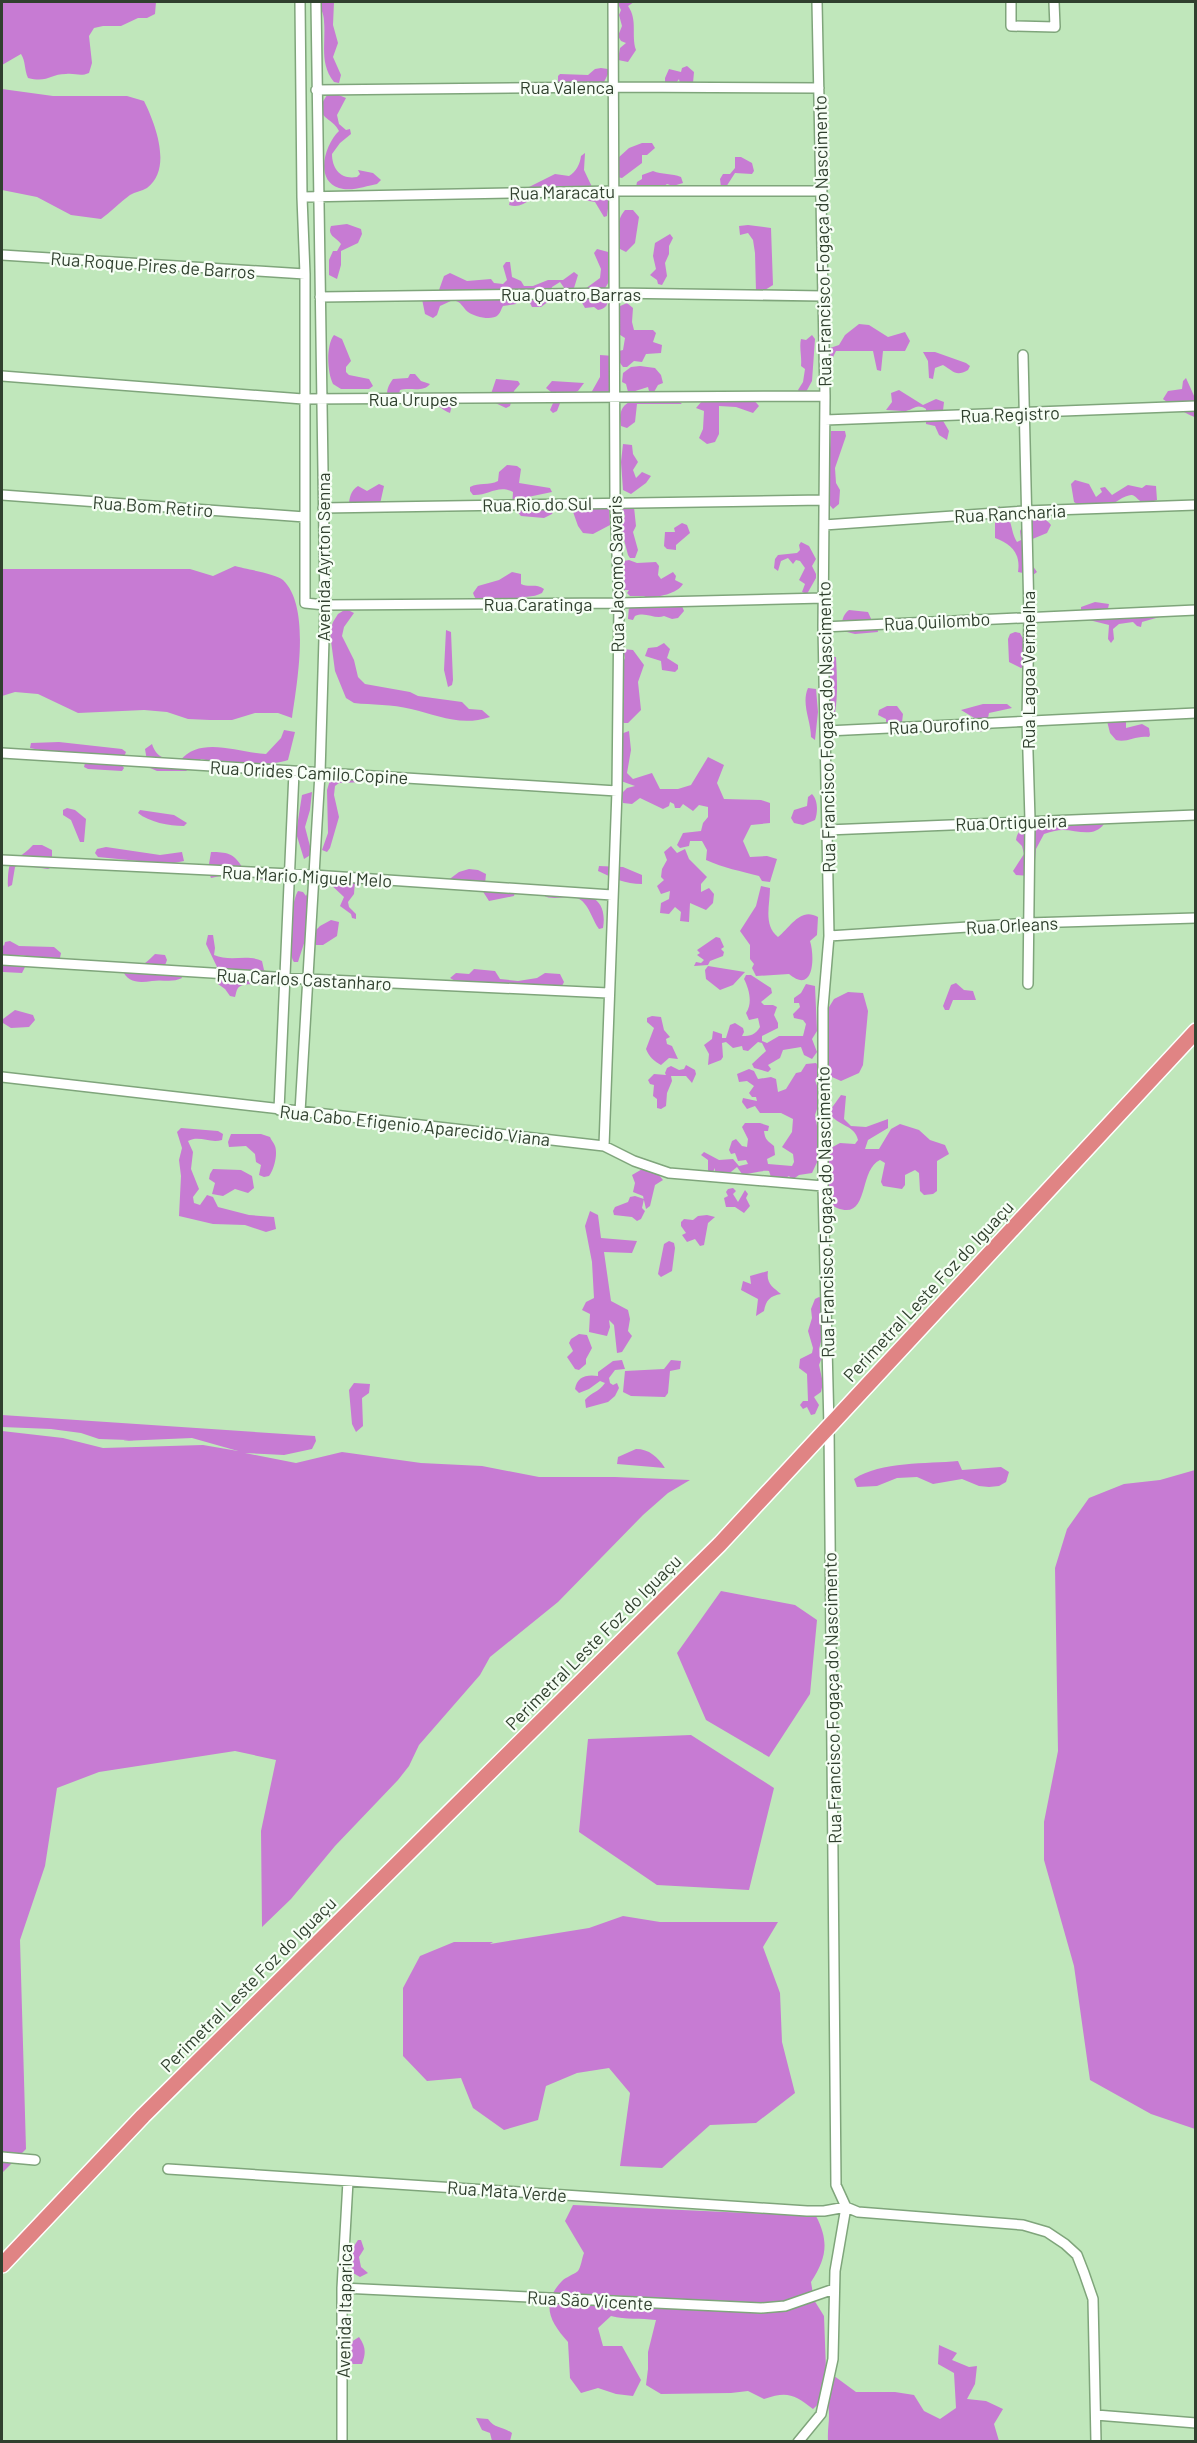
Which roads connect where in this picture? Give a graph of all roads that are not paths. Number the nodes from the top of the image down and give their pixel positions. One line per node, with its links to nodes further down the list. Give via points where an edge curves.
1 (300, 2): 10 (street, Avenida Ayrton Senna)
2 (316, 2): 9 (street, Avenida Ayrton Senna)
3 (613, 2): 7 (street, Rua Jacomo Savaris)
4 (817, 2): 8 (street, Rua Francisco Fogaça do Nascimento)
5 (1011, 2): 6 (street, via 1011,26 1054,27)
6 (1054, 2)
7 (612, 87): 8 (street, Rua Valenca); 9 (street, Rua Valenca); 12 (street, Rua Jacomo Savaris)
8 (819, 88): 13 (street, Rua Francisco Fogaça do Nascimento)
9 (316, 90): 11 (street, Avenida Ayrton Senna)
10 (300, 109): 11 (street); 14 (street, Avenida Ayrton Senna)
11 (316, 109): 15 (street, Avenida Ayrton Senna)
12 (614, 191): 13 (street, Rua Maracatu); 15 (street, Rua Maracatu); 18 (street, Rua Jacomo Savaris)
13 (822, 191): 19 (street, Rua Francisco Fogaça do Nascimento)
14 (302, 197): 15 (street, Rua Maracatu); 17 (street, Avenida Ayrton Senna)
15 (319, 197): 20 (street, Avenida Ayrton Senna)
16 (2, 255): 17 (street, Rua Roque Pires de Barros)
17 (305, 274): 25 (street, Avenida Ayrton Senna)
18 (614, 293): 19 (street, Rua Quatro Barras); 20 (street, Rua Quatro Barras); 24 (street, Rua Jacomo Savaris)
19 (822, 296): 23 (street, Rua Francisco Fogaça do Nascimento)
20 (320, 297): 26 (street, Avenida Ayrton Senna)
21 (1023, 355): 28 (street, Rua Lagoa Vermelha)
22 (2, 376): 25 (street, Rua Urupes)
23 (825, 396): 24 (street, Rua Urupes); 29 (street, Rua Francisco Fogaça do Nascimento)
24 (615, 398): 26 (street, Rua Urupes); 32 (street, Rua Jacomo Savaris)
25 (303, 399): 26 (street, Rua Urupes); 36 (street, Avenida Ayrton Senna)
26 (322, 399): 34 (street, Avenida Ayrton Senna)
27 (1196, 406): 28 (street, Rua Registro)
28 (1023, 414): 29 (street, Rua Registro); 35 (street, Rua Lagoa Vermelha)
29 (825, 420): 31 (street, Rua Francisco Fogaça do Nascimento)
30 (2, 495): 36 (street, Rua Bom Retiro)
31 (823, 500): 32 (street, Rua Rio do Sul); 37 (street, Rua Francisco Fogaça do Nascimento)
32 (615, 502): 34 (street, Rua Rio do Sul); 40 (street, Rua Jacomo Savaris)
33 (1196, 505): 35 (street, Rua Rancharia)
34 (323, 508): 41 (street, Avenida Ayrton Senna)
35 (1025, 511): 37 (street, Rua Rancharia); 43 (street, Rua Lagoa Vermelha)
36 (305, 517): 39 (street, Avenida Ayrton Senna)
37 (824, 525): 38 (street, Rua Francisco Fogaça do Nascimento)
38 (824, 598): 40 (street, Rua Caratinga); 44 (street, Rua Francisco Fogaça do Nascimento)
39 (305, 603): 41 (street, Rua Caratinga)
40 (619, 603): 41 (street, Rua Caratinga); 51 (street, Rua Jacomo Savaris)
41 (325, 605): 50 (street, Avenida Ayrton Senna)
42 (1196, 610): 43 (street, Rua Quilombo)
43 (1029, 616): 44 (street, Rua Quilombo); 46 (street, Rua Lagoa Vermelha)
44 (823, 627): 47 (street, Rua Francisco Fogaça do Nascimento)
45 (1196, 712): 46 (street, Rua Ourofino)
46 (1027, 720): 47 (street, Rua Ourofino); 53 (street, Rua Lagoa Vermelha)
47 (827, 731): 54 (street, Rua Francisco Fogaça do Nascimento)
48 (2, 753): 49 (street, Rua Orides Camilo Copine)
49 (294, 772): 50 (street, Rua Orides Camilo Copine); 56 (street)
50 (320, 773): 51 (street, Rua Orides Camilo Copine); 57 (street, Avenida Ayrton Senna)
51 (616, 791): 58 (street, Rua Jacomo Savaris)
52 (1196, 815): 53 (street, Rua Ortigueira)
53 (1029, 820): 54 (street, Rua Ortigueira); 60 (street, Rua Lagoa Vermelha)
54 (827, 830): 61 (street, Rua Francisco Fogaça do Nascimento)
55 (2, 860): 56 (street, Rua Mario Miguel Melo)
56 (291, 875): 57 (street, Rua Mario Miguel Melo); 63 (street)
57 (313, 875): 58 (street, Rua Mario Miguel Melo); 64 (street, Avenida Ayrton Senna)
58 (612, 895): 66 (street, Rua Jacomo Savaris)
59 (1196, 918): 60 (street, Rua Orleans)
60 (1028, 923): 61 (street, Rua Orleans); 65 (street, Rua Lagoa Vermelha)
61 (829, 936): 72 (street, Rua Francisco Fogaça do Nascimento, via 823,1008)
62 (2, 960): 63 (street, Rua Carlos Castanharo)
63 (285, 978): 64 (street, Rua Carlos Castanharo); 69 (street)
64 (307, 980): 66 (street, Rua Carlos Castanharo); 70 (street, Avenida Ayrton Senna)
65 (1028, 984)
66 (608, 993): 71 (street, Rua Jacomo Savaris)
67 (1196, 1031): 73 (highway, Perimetral Leste Foz do Iguaçu)
68 (2, 1077): 69 (street, Rua Cabo Efigenio Aparecido Viana)
69 (279, 1110): 70 (street, Rua Cabo Efigenio Aparecido Viana)
70 (300, 1112): 71 (street, Rua Cabo Efigenio Aparecido Viana)
71 (604, 1146): 72 (street, Rua Cabo Efigenio Aparecido Viana, via 669,1173)
72 (823, 1186): 73 (street, Rua Francisco Fogaça do Nascimento)
73 (829, 1427): 78 (street, Rua Francisco Fogaça do Nascimento, via 836,2185); 79 (highway, Perimetral Leste Foz do Iguaçu, via 720,1544 143,2116)
74 (2, 2157): 75 (street)
75 (35, 2160)
76 (168, 2169): 77 (street, Rua Mata Verde)
77 (348, 2181): 78 (street, Rua Mata Verde, via 807,2211); 80 (street, Avenida Itaparica)
78 (846, 2206): 81 (street); 82 (street, via 858,2212 1023,2225 1047,2232 1065,2244 1077,2255 1093,2299)
79 (2, 2265)
80 (342, 2288): 81 (street, Rua São Vicente, via 761,2308 785,2306); 84 (street, Avenida Itaparica)
81 (834, 2289): 85 (street, via 833,2359 821,2414)
82 (1096, 2415): 83 (street); 86 (street)
83 (1196, 2423)
84 (342, 2442)
85 (798, 2442)
86 (1096, 2442)

